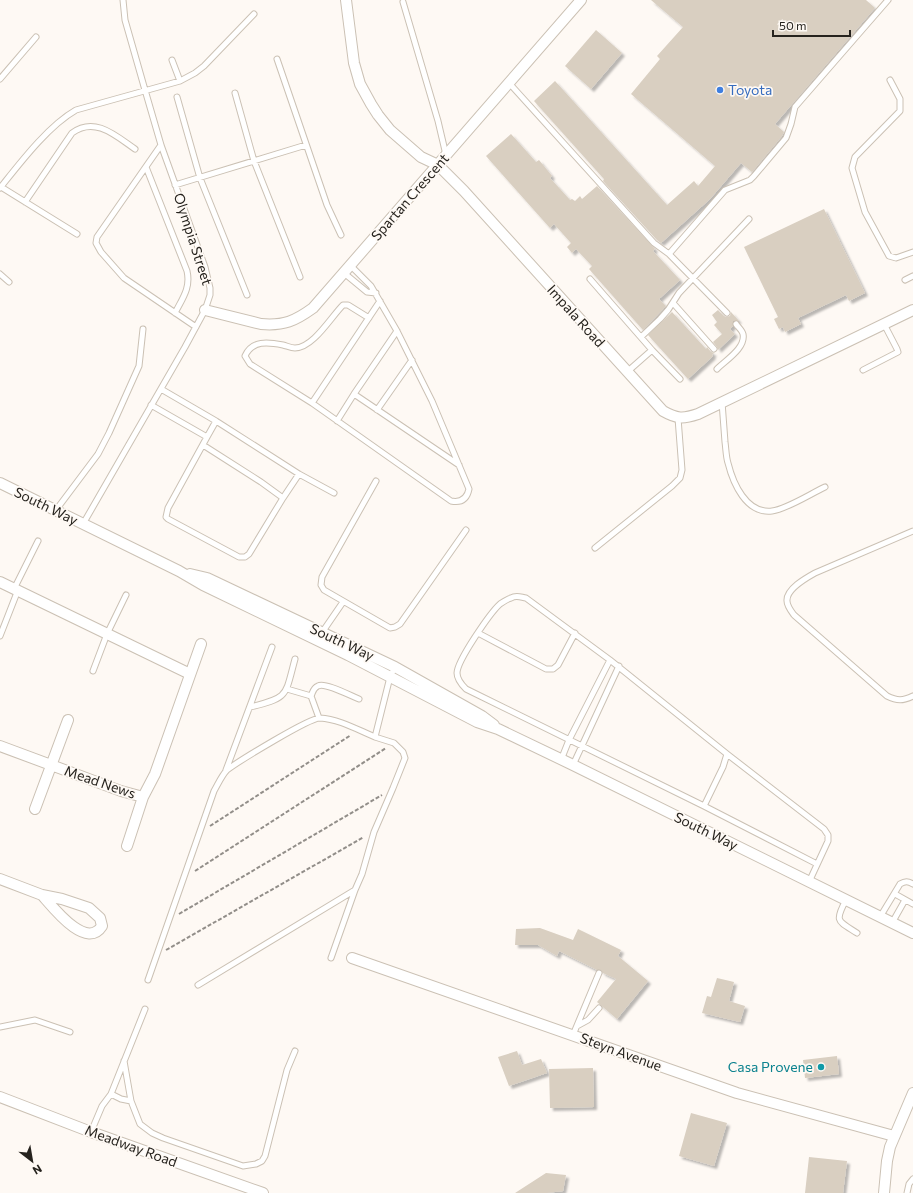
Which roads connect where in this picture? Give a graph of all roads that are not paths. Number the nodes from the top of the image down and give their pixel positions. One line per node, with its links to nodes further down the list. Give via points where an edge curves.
1 (130, 0): 5 (lane)
2 (346, 0): 23 (street, Impala Road, via 354,63 360,84 371,104 390,130 421,157)
3 (581, 0): 14 (street, Spartan Crescent)
4 (888, 0): 33 (lane, via 795,107 786,138 754,176 725,190)
5 (123, 1): 15 (lane, Olympia Street, via 127,27)
6 (403, 2): 21 (lane)
7 (254, 14): 13 (lane, via 204,66)
8 (36, 37): 11 (lane)
9 (277, 59): 19 (lane)
10 (172, 60): 13 (lane)
11 (0, 79)
12 (890, 80): 32 (lane, via 900,99 900,111 854,157 852,168 865,212 889,256 896,258)
13 (180, 81): 15 (lane)
14 (509, 83): 21 (street, Spartan Crescent); 33 (lane, via 654,243)
15 (144, 90): 18 (lane, Olympia Street); 27 (lane, via 76,110 59,121)
16 (235, 93): 22 (lane)
17 (177, 97): 25 (lane)
18 (161, 145): 24 (lane); 26 (lane, Olympia Street)
19 (306, 146): 22 (lane); 31 (lane, via 327,205)
20 (135, 149): 28 (lane, via 103,128 95,126 78,129 72,133)
21 (447, 156): 23 (street, Spartan Crescent)
22 (254, 161): 25 (lane); 37 (lane)
23 (438, 165): 34 (street, Spartan Crescent); 62 (street, Impala Road)
24 (146, 167): 48 (lane, via 189,280 188,288); 48 (lane, via 97,237 96,243 124,278)
25 (200, 178): 26 (lane); 43 (lane)
26 (175, 186): 46 (lane, Olympia Street, via 209,280 210,295)
27 (0, 188): 28 (lane)
28 (25, 202): 30 (lane)
29 (748, 219): 38 (lane)
30 (77, 234)
31 (341, 235)
32 (913, 252)
33 (669, 254): 38 (lane)
34 (347, 269): 42 (lane, via 371,286); 42 (lane, via 367,292); 46 (street, Spartan Crescent, via 313,308 293,322 261,324)
35 (0, 274): 41 (lane)
36 (913, 276): 40 (lane)
37 (300, 277)
38 (693, 278): 45 (lane); 49 (lane)
39 (590, 280): 56 (lane)
40 (905, 280)
41 (9, 282)
42 (376, 293): 44 (lane)
43 (247, 295)
44 (380, 301): 50 (lane); 55 (lane)
45 (673, 302): 56 (lane); 57 (lane)
46 (205, 310): 53 (lane, Olympia Street)
47 (913, 310): 52 (street)
48 (175, 313): 53 (lane)
49 (727, 313)
50 (369, 318): 67 (lane); 67 (lane, via 348,305 343,305 305,346 295,348 266,343 253,345 248,349 245,356 250,364)
51 (736, 324): 60 (lane, via 742,332 743,340 740,347)
52 (884, 324): 61 (lane, via 898,352); 66 (street)
53 (196, 327): 64 (lane, Olympia Street)
54 (143, 330): 82 (lane, via 139,366 109,433 98,454)
55 (398, 331): 59 (lane); 65 (lane)
56 (641, 337): 58 (lane)
57 (714, 349)
58 (652, 350): 62 (lane); 63 (lane)
59 (412, 360): 69 (lane); 75 (lane)
60 (717, 369)
61 (863, 370)
62 (627, 372): 70 (street, Impala Road, via 663,411)
63 (680, 379)
64 (161, 389): 68 (lane, Olympia Street); 71 (lane)
65 (354, 394): 69 (lane); 72 (lane)
66 (722, 402): 70 (street, via 698,414); 79 (lane, via 727,462 746,501 764,511 772,511)
67 (312, 403): 72 (lane)
68 (151, 405): 73 (lane); 83 (lane, Olympia Street)
69 (377, 410): 75 (lane)
70 (678, 418): 87 (lane, via 682,470 680,478)
71 (216, 421): 73 (lane); 76 (lane)
72 (336, 421): 75 (lane, via 451,501 463,500 468,495 469,489)
73 (207, 437): 74 (lane)
74 (203, 444): 81 (lane); 81 (lane, via 168,508 168,519 239,557 245,557)
75 (460, 466)
76 (299, 474): 80 (lane); 81 (lane)
77 (376, 481): 91 (lane, via 322,578 321,585 324,590)
78 (0, 483): 82 (street, South Way)
79 (825, 487)
80 (334, 493)
81 (283, 498)
82 (56, 510): 83 (street, South Way)
83 (83, 524): 96 (street, South Way, via 179,571 207,578)
84 (466, 530): 91 (lane, via 395,628 390,628)
85 (913, 531): 108 (lane, via 815,573 789,592 786,602 794,615 887,696 905,700)
86 (38, 541): 89 (lane)
87 (595, 548)
88 (0, 582): 89 (street)
89 (16, 590): 94 (street); 95 (lane)
90 (126, 595): 94 (lane)
91 (343, 602): 96 (lane)
92 (478, 633): 93 (lane, via 500,604 518,596 526,598); 93 (lane, via 546,669 553,669 558,665); 115 (lane, via 458,665 457,674 461,684 466,689)
93 (575, 633): 100 (lane)
94 (107, 634): 103 (lane); 104 (street)
95 (0, 636)
96 (320, 636): 102 (street, South Way); 105 (street, South Way)
97 (202, 644): 104 (street, Mead News)
98 (272, 647): 110 (lane)
99 (295, 659): 106 (lane)
100 (610, 660): 101 (lane); 115 (lane)
101 (619, 666): 117 (lane); 118 (lane)
102 (395, 667): 105 (lane); 113 (street, South Way, via 482,716)
103 (93, 671)
104 (190, 674): 123 (street, Mead News, via 155,774)
105 (390, 677): 113 (street, South Way, via 477,722); 114 (lane)
106 (287, 689): 107 (lane); 110 (lane, via 283,696 273,702)
107 (311, 696): 109 (lane, via 314,688 326,685); 111 (lane)
108 (913, 696)
109 (359, 699)
110 (250, 707): 122 (lane)
111 (319, 718): 114 (lane, via 333,720); 122 (lane, via 307,722)
112 (68, 720): 120 (street)
113 (498, 729): 119 (street, South Way)
114 (376, 736): 131 (lane, via 394,743 403,752 404,758 394,788 374,832)
115 (569, 740): 117 (lane); 119 (lane)
116 (0, 746): 120 (street, Mead News)
117 (582, 746): 121 (lane); 124 (lane)
118 (727, 754): 124 (lane); 127 (lane, via 824,829 828,841)
119 (561, 760): 121 (street, South Way)
120 (52, 765): 123 (street, Mead News); 125 (street)
121 (573, 765): 129 (street, South Way)
122 (226, 771): 144 (lane, via 214,791)
123 (143, 797): 126 (street)
124 (704, 806): 127 (lane)
125 (35, 809)
126 (127, 846)
127 (817, 864): 129 (lane)
128 (0, 879): 133 (street)
129 (809, 882): 134 (street, South Way)
130 (913, 884): 132 (lane, via 900,884)
131 (355, 890): 141 (lane); 145 (lane)
132 (895, 894): 135 (lane); 137 (lane)
133 (42, 895): 133 (street, via 66,921 82,932 93,934 102,926 100,918 89,908)
134 (846, 900): 137 (street, South Way); 139 (lane, via 838,914 839,919 842,924)
135 (905, 900): 136 (lane); 138 (lane)
136 (913, 904)
137 (880, 917): 138 (street, South Way)
138 (892, 923): 140 (street, South Way)
139 (857, 933)
140 (913, 933)
141 (331, 958)
142 (352, 958): 149 (street, Steyn Avenue)
143 (599, 973): 149 (lane)
144 (148, 980)
145 (198, 984)
146 (599, 1008): 149 (lane)
147 (145, 1009): 152 (lane)
148 (0, 1027): 150 (lane, via 36,1020)
149 (575, 1030): 158 (street, Steyn Avenue, via 737,1093)
150 (70, 1032)
151 (295, 1051): 156 (lane, via 265,1156 256,1164 243,1166 152,1133 140,1124)
152 (124, 1060): 154 (lane); 156 (lane)
153 (913, 1093): 158 (street)
154 (110, 1094): 156 (lane); 157 (lane)
155 (0, 1097): 157 (street, Meadway Road)
156 (131, 1101)
157 (91, 1132): 160 (street, Meadway Road)
158 (894, 1136): 161 (street, via 888,1155)
159 (913, 1179): 162 (lane)
160 (263, 1193)
161 (884, 1193)
162 (906, 1193)

